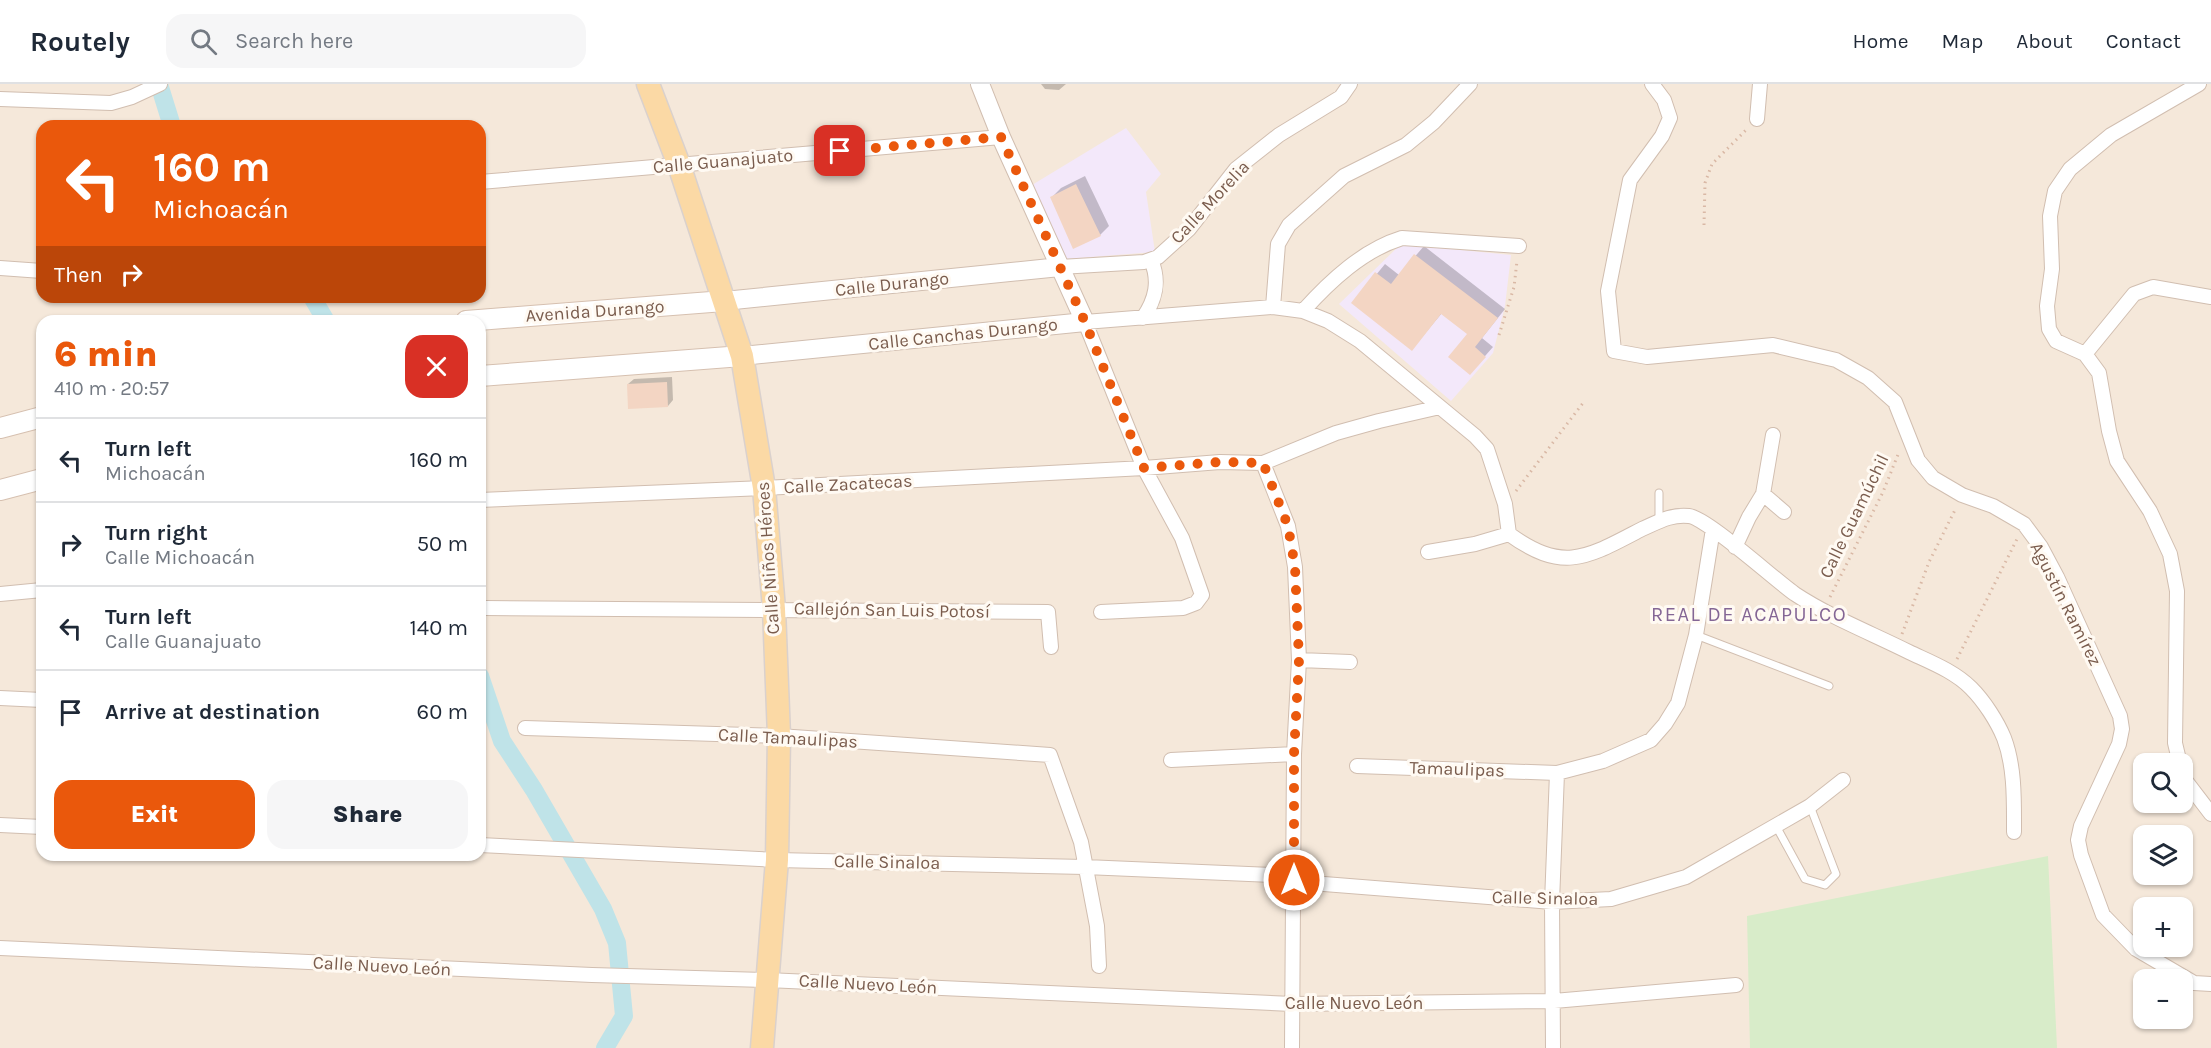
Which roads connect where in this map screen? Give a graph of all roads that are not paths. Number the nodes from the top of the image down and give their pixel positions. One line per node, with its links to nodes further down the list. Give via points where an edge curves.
1 (160, 84): 9 (street, via 111,103)
2 (648, 84): 12 (main road, Calle Niños Héroes)
3 (980, 84): 11 (street)
4 (1350, 84): 15 (street, Calle Morelia, via 1341,97 1279,135 1236,169 1189,229)
5 (1470, 84): 21 (street, via 1406,145 1344,176 1289,225 1278,244)
6 (1653, 84): 83 (street, Agustín Ramírez, via 1670,118 1662,136 1629,180 1608,291 1614,351 1647,357 1773,345 1836,360 1868,378 1895,402 1918,460 1934,478 2024,524 2057,577 2120,716 2119,744 2078,840 2103,915 2136,949 2194,983)
7 (1760, 84): 10 (street)
8 (2199, 84): 26 (street, via 2111,135 2070,169 2055,191 2050,216 2049,329 2056,341)
9 (0, 99)
10 (1757, 119)
11 (1001, 137): 12 (street, Calle Guanajuato); 16 (street)
12 (679, 165): 13 (street, Calle Guanajuato); 20 (main road, Calle Niños Héroes)
13 (486, 181)
14 (1519, 246): 22 (street, via 1402,237 1384,243 1343,272)
15 (1154, 258): 16 (street, via 1144,262); 23 (street, via 1156,291)
16 (1060, 267): 20 (street, Calle Durango); 25 (street)
17 (0, 268): 18 (street)
18 (36, 271)
19 (2211, 297): 26 (street, via 2153,287 2134,294)
20 (724, 301): 24 (main road, Avenida Durango); 27 (main road, Calle Niños Héroes)
21 (1273, 307): 22 (street, Calle Canchas Durango); 23 (street, Calle Canchas Durango)
22 (1303, 311): 29 (street, Calle Canchas Durango, via 1360,341)
23 (1143, 318): 25 (street, Calle Canchas Durango)
24 (486, 319)
25 (1085, 322): 27 (street, Calle Canchas Durango); 34 (street)
26 (2085, 354): 61 (street, via 2099,374 2117,461 2150,511 2170,554 2177,591)
27 (742, 356): 28 (main road, Calle Canchas Durango); 36 (main road, Calle Niños Héroes)
28 (486, 376)
29 (1440, 407): 33 (street, via 1336,433); 44 (street, Calle Canchas Durango, via 1488,449 1505,504)
30 (36, 419): 31 (main road)
31 (0, 428)
32 (1773, 435): 39 (street)
33 (1263, 463): 34 (street, Calle Zacatecas); 54 (street, via 1288,526 1295,567)
34 (1144, 468): 36 (street, Calle Zacatecas); 51 (street, via 1182,538 1202,596 1183,608)
35 (36, 481): 37 (main road)
36 (764, 488): 40 (street, Calle Zacatecas); 50 (main road, Calle Niños Héroes)
37 (0, 490)
38 (1659, 493): 42 (lane)
39 (1763, 494): 41 (street); 45 (street)
40 (486, 500)
41 (1784, 512)
42 (1659, 521): 43 (street, via 1675,515 1693,516); 44 (street, via 1591,555 1565,558 1542,554)
43 (1713, 529): 45 (street); 52 (street)
44 (1509, 534): 46 (street)
45 (1735, 547): 73 (street, via 1823,610 1951,672 1972,688 2004,738 2013,780)
46 (1428, 552)
47 (36, 591): 48 (street)
48 (0, 594)
49 (486, 608): 50 (street, Callejón San Luis Potosí)
50 (774, 609): 53 (street, Callejón San Luis Potosí, via 1048,612); 60 (main road, Calle Niños Héroes)
51 (1101, 612)
52 (1696, 635): 56 (lane); 65 (street, via 1678,702 1651,740 1603,761)
53 (1051, 647)
54 (1299, 660): 55 (street); 62 (street)
55 (1350, 662)
56 (1829, 686)
57 (0, 698): 58 (street)
58 (36, 700)
59 (525, 728): 60 (street, Calle Tamaulipas)
60 (779, 736): 75 (main road, Calle Niños Héroes); 76 (street, Calle Tamaulipas, via 1050,755 1081,842)
61 (2177, 753)
62 (1294, 754): 63 (street); 77 (street)
63 (1170, 759)
64 (1358, 766): 65 (street, Tamaulipas)
65 (1557, 773): 79 (street)
66 (1843, 780): 68 (street, Calle Sinaloa)
67 (2193, 790): 69 (street)
68 (1810, 806): 71 (street, Calle Sinaloa); 71 (lane, via 1836,874 1825,885 1805,879)
69 (2211, 814)
70 (0, 825): 72 (street)
71 (1776, 826): 79 (street, Calle Sinaloa, via 1686,877 1611,899)
72 (36, 827)
73 (2014, 832)
74 (486, 844): 75 (street, Calle Sinaloa)
75 (777, 860): 76 (street, Calle Sinaloa); 82 (main road, Calle Niños Héroes)
76 (1085, 867): 77 (street, Calle Sinaloa, via 1273,875); 81 (street, via 1097,926)
77 (1294, 880): 86 (street)
78 (1324, 884): 79 (street, Calle Sinaloa)
79 (1552, 902): 85 (street)
80 (0, 948): 82 (street, Calle Nuevo León)
81 (1099, 966)
82 (767, 980): 86 (street, Calle Nuevo León); 87 (main road, Calle Niños Héroes)
83 (2211, 984)
84 (1736, 985): 85 (street, Calle Nuevo León)
85 (1554, 1001): 86 (street, Calle Nuevo León); 89 (street)
86 (1292, 1004): 88 (street)
87 (762, 1048)
88 (1292, 1048)
89 (1553, 1048)

